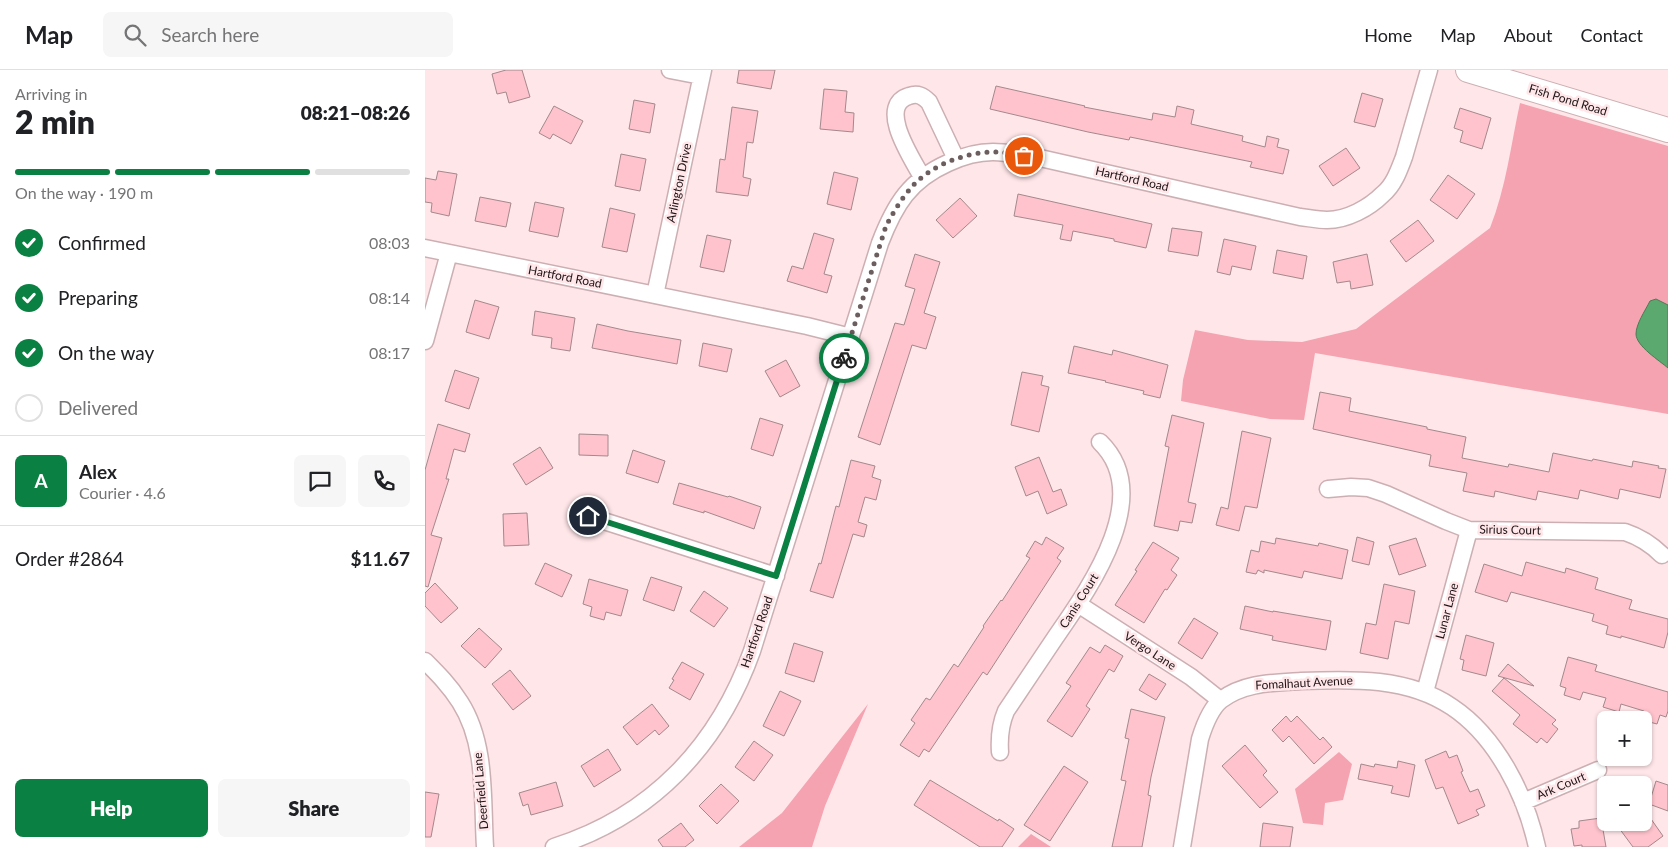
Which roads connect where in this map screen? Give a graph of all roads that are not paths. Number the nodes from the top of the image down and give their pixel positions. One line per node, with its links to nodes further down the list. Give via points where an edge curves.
1 (670, 70): 4 (street)
2 (1429, 70): 6 (street, Hartford Road, via 1404,157 1392,184 1373,202 1342,218 1300,217 1009,153 975,154)
3 (1468, 70): 5 (street, Fish Pond Road)
4 (702, 73): 10 (street, Arlington Drive)
5 (1668, 130)
6 (956, 159): 7 (street, Hartford Road); 7 (street, via 929,102 917,94 906,97 898,104 895,120)
7 (922, 177): 11 (street, Hartford Road, via 911,187 886,226)
8 (425, 248): 9 (street, Hartford Road)
9 (449, 253): 10 (street, Hartford Road); 12 (street)
10 (655, 295): 11 (street, Hartford Road)
11 (851, 337): 18 (street, Hartford Road)
12 (425, 341)
13 (1100, 442): 19 (street, Canis Court, via 1109,451 1115,465 1120,483 1120,504 1111,542)
14 (1328, 490): 16 (street, Sirius Court, via 1368,488)
15 (588, 516): 18 (street)
16 (1469, 530): 17 (street, Sirius Court, via 1625,532 1640,537); 21 (street, Lunar Lane)
17 (1662, 555)
18 (776, 576): 27 (street, Hartford Road, via 738,686 701,746 667,782 639,805 592,832)
19 (1078, 604): 22 (street, Vergo Lane, via 1191,677); 23 (street, Canis Court, via 1006,711 1001,725)
20 (425, 661): 26 (street, Deerfield Lane, via 453,691 472,727 479,753)
21 (1425, 692): 22 (street, Fomalhaut Avenue, via 1383,682 1331,680 1253,685); 25 (street, Fomalhaut Avenue, via 1454,708 1479,731 1505,764)
22 (1220, 700): 28 (street, via 1204,724 1200,739)
23 (1000, 752)
24 (1598, 770): 25 (street, Ark Court)
25 (1523, 802): 29 (street, Fomalhaut Avenue)
26 (485, 847)
27 (554, 847)
28 (1182, 847)
29 (1537, 847)

